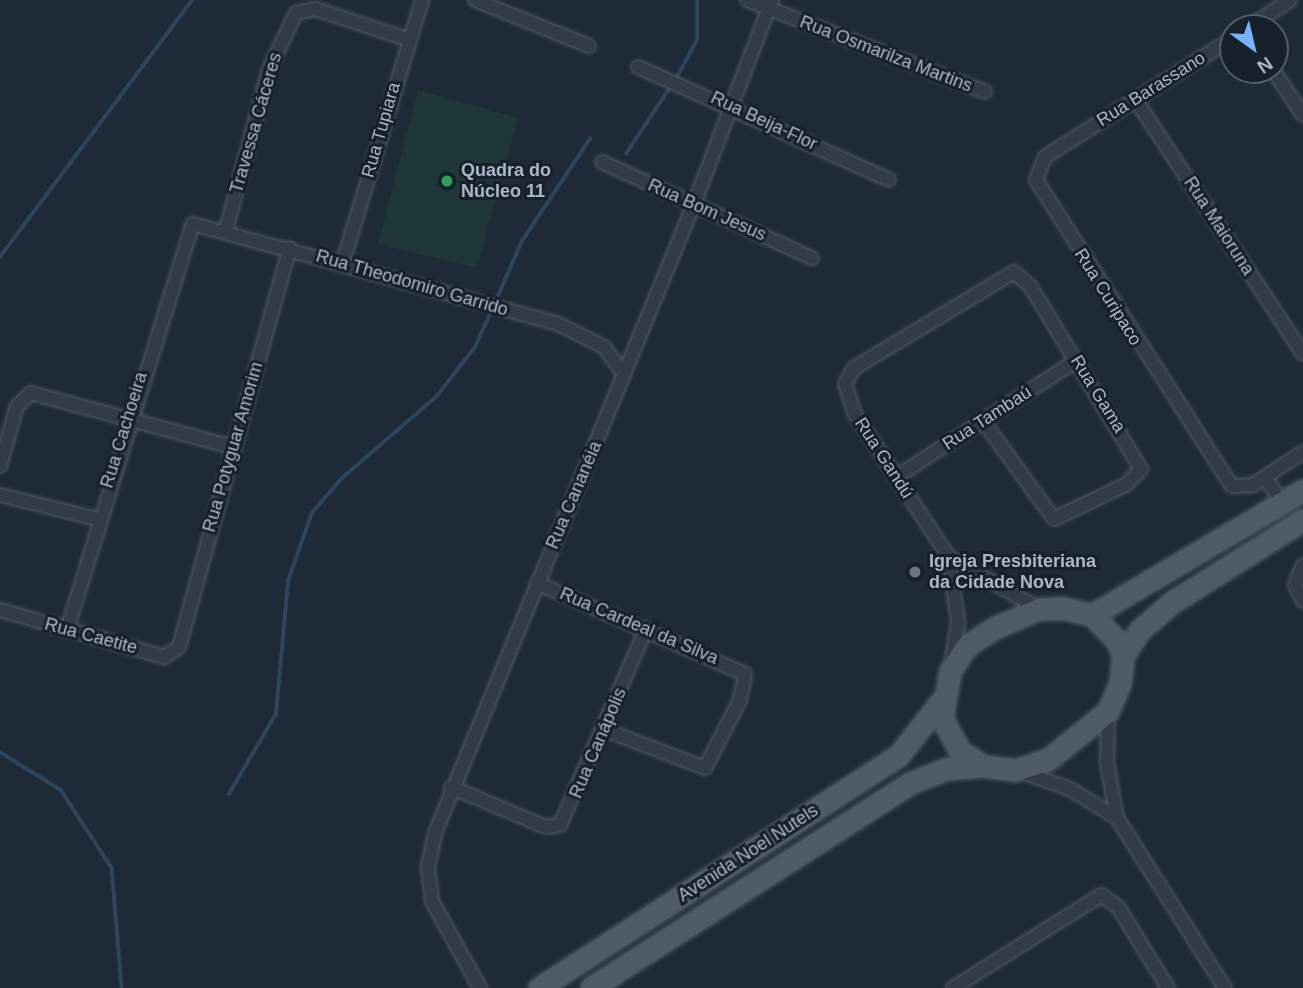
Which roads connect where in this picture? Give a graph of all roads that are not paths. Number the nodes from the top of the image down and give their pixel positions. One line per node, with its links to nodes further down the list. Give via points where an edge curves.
1 (422, 0): 7 (street, Rua Tupiara)
2 (475, 0): 8 (street)
3 (747, 0): 5 (street, Rua Osmarilza Martins)
4 (1290, 0): 6 (street)
5 (770, 4): 12 (street, Rua Osmarilza Martins); 14 (street, Rua Cananéia)
6 (1269, 14)
7 (407, 39): 20 (street, Travessa Cáceres, via 330,13 301,10 280,41); 24 (street, Rua Tupiara)
8 (589, 46)
9 (1219, 46): 13 (street, Rua Barassano)
10 (638, 67): 14 (street, Rua Beija-Flor)
11 (1282, 84): 15 (street)
12 (985, 92)
13 (1135, 99): 16 (street, Rua Barassano); 26 (street, Rua Maioruna)
14 (731, 104): 18 (street, Rua Beija-Flor); 19 (street, Rua Cananéia)
15 (1303, 115)
16 (1068, 141): 35 (street, Rua Curipaco, via 1037,168 1042,194 1210,459 1232,486 1247,488)
17 (602, 162): 19 (street, Rua Bom Jesus)
18 (889, 180)
19 (694, 204): 23 (street, Rua Bom Jesus); 28 (street, Rua Cananéia)
20 (226, 230): 21 (street, Rua Theodomiro Garrido, via 200,223); 22 (street, Rua Theodomiro Garrido)
21 (186, 231): 29 (street, Rua Cachoeira)
22 (290, 248): 24 (street, Rua Theodomiro Garrido); 31 (street, Rua Potyguar Amorim)
23 (812, 258)
24 (343, 262): 28 (street, Rua Theodomiro Garrido, via 558,324 604,347)
25 (1030, 286): 27 (street, Rua Gama); 34 (street, Rua Gandú, via 1023,276 1005,275 867,359 849,375 847,397)
26 (1303, 354)
27 (1077, 360): 30 (street, Rua Tambaú); 30 (street, Rua Gama, via 1139,459 1136,477 1061,520 1033,495)
28 (624, 375): 43 (street, Rua Cananéia)
29 (128, 417): 31 (street); 33 (street, via 44,395 22,398); 39 (street, Rua Cachoeira)
30 (983, 421): 34 (street, Rua Tambaú)
31 (232, 447): 50 (street, Rua Potyguar Amorim)
32 (1303, 453): 35 (street)
33 (0, 466)
34 (896, 477): 41 (street, Rua Gandú)
35 (1265, 478): 38 (street)
36 (1303, 490): 38 (main road)
37 (0, 495): 39 (street)
38 (1283, 503): 47 (main road)
39 (97, 519): 49 (street, Rua Cachoeira)
40 (1303, 520): 51 (main road, via 1171,603 1139,631)
41 (949, 557): 45 (street, Rua Gandú); 52 (street, Rua Gandú, via 958,622)
42 (1303, 565): 44 (street, via 1295,576)
43 (537, 583): 48 (street, Rua Cardeal da Silva); 58 (street, Rua Cananéia)
44 (1303, 601)
45 (1039, 609): 47 (main road); 52 (main road, via 985,634)
46 (0, 610): 49 (street, Rua Caetite)
47 (1092, 615): 51 (main road)
48 (646, 629): 55 (street, Rua Canápolis); 55 (street, Rua Cardeal da Silva, via 741,669 746,681 740,700 710,764 694,768)
49 (67, 630): 50 (street, Rua Caetite, via 164,657)
50 (178, 647)
51 (1123, 656): 54 (main road)
52 (950, 671): 53 (main road)
53 (942, 700): 56 (main road, via 950,739); 62 (main road, Avenida Noel Nutels, via 898,756)
54 (1108, 710): 57 (main road, via 1049,759); 59 (street)
55 (606, 730): 58 (street, Rua Canápolis, via 564,821 552,828)
56 (984, 766): 57 (main road); 63 (main road, Avenida Noel Nutels, via 946,769 910,783)
57 (1016, 770): 59 (street, via 1070,789)
58 (452, 787): 61 (street, Rua Cananéia, via 428,867 432,901)
59 (1116, 818): 65 (street)
60 (1165, 987): 64 (street, via 1107,897 1076,908)
61 (480, 988)
62 (539, 988)
63 (591, 988)
64 (953, 988)
65 (1226, 988)

